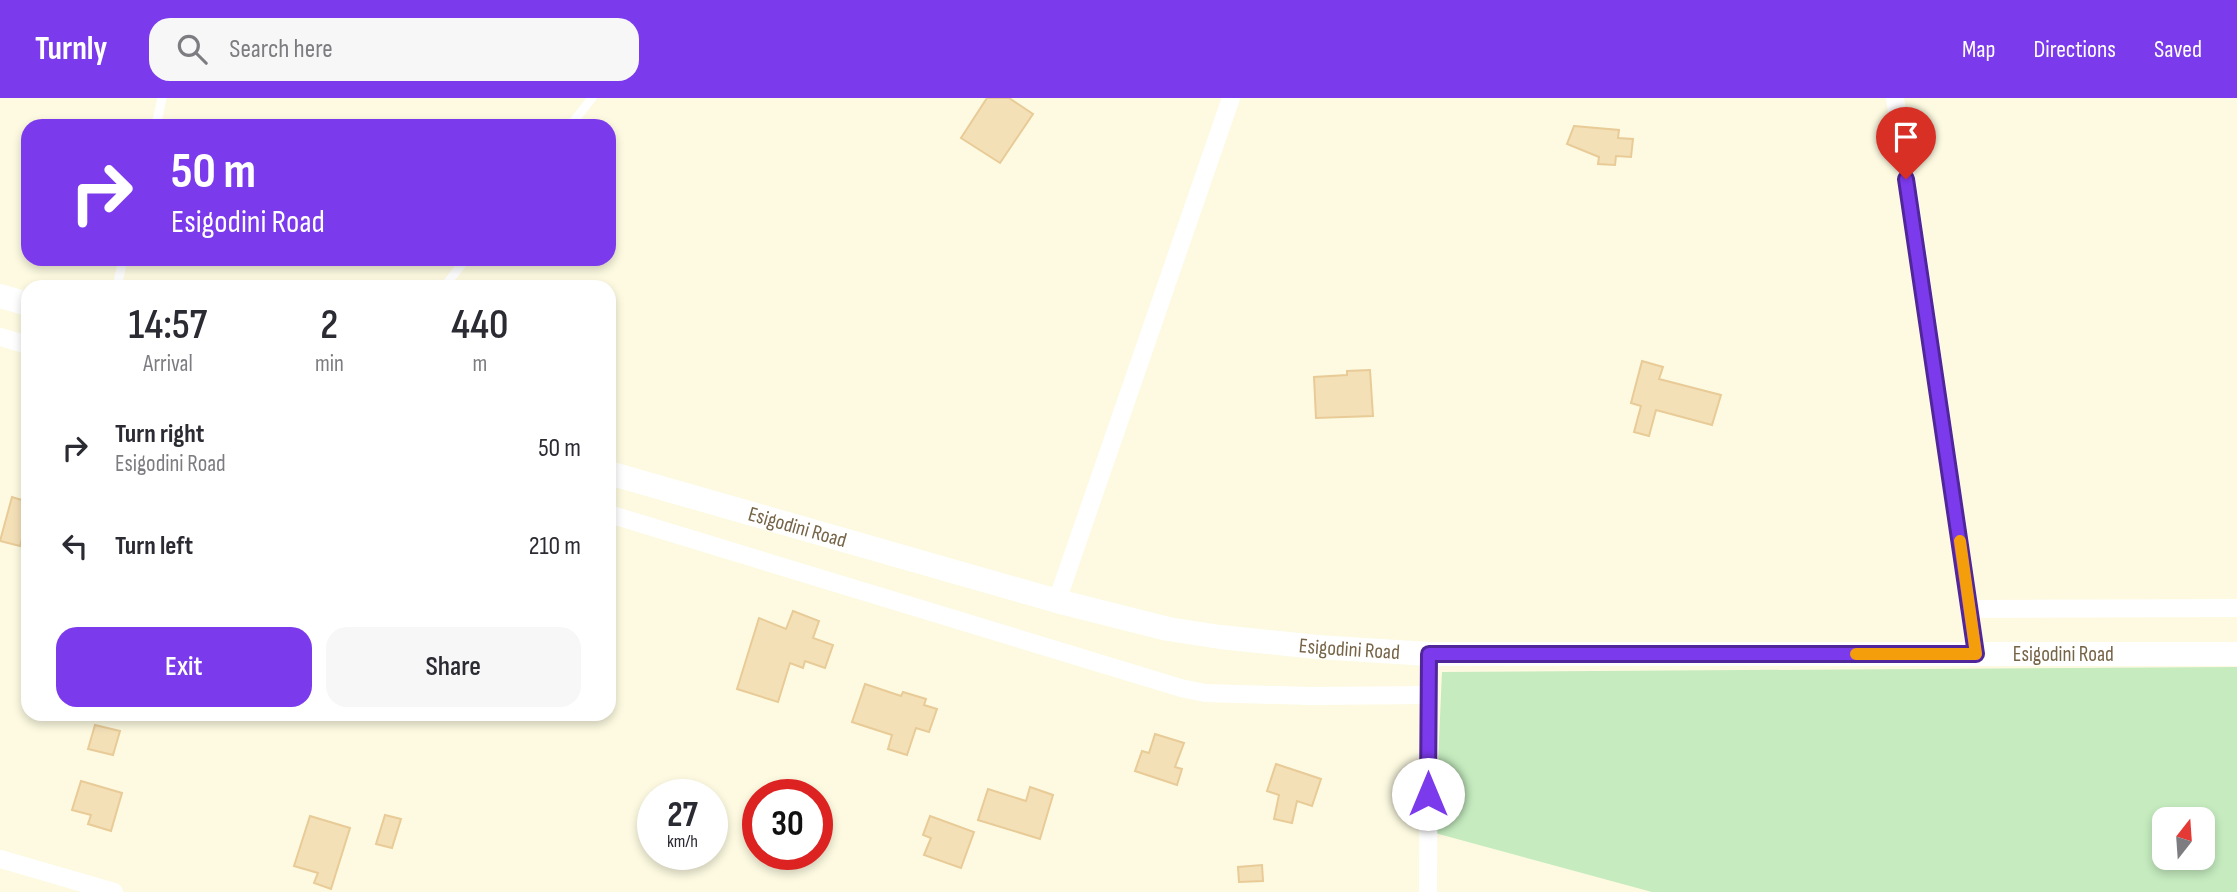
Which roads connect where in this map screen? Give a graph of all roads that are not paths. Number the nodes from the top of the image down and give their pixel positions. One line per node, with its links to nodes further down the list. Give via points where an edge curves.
1 (162, 98): 5 (lane)
2 (592, 98): 6 (lane)
3 (1231, 98): 15 (street)
4 (1895, 98): 17 (street)
5 (158, 119)
6 (576, 119)
7 (460, 266): 8 (lane)
8 (450, 280)
9 (0, 296): 10 (main road)
10 (21, 302)
11 (0, 337): 12 (street)
12 (21, 343)
13 (616, 474): 15 (main road, Esigodini Road)
14 (616, 516): 21 (street, via 1181,688 1205,693 1311,696)
15 (1057, 601): 18 (main road, Esigodini Road, via 1220,637)
16 (2237, 608): 17 (street)
17 (1969, 609): 19 (street)
18 (1429, 654): 19 (main road, Esigodini Road); 21 (street)
19 (1976, 654): 20 (main road, Esigodini Road)
20 (2237, 654)
21 (1429, 695): 24 (street)
22 (0, 859): 23 (street)
23 (114, 892)
24 (1428, 892)

